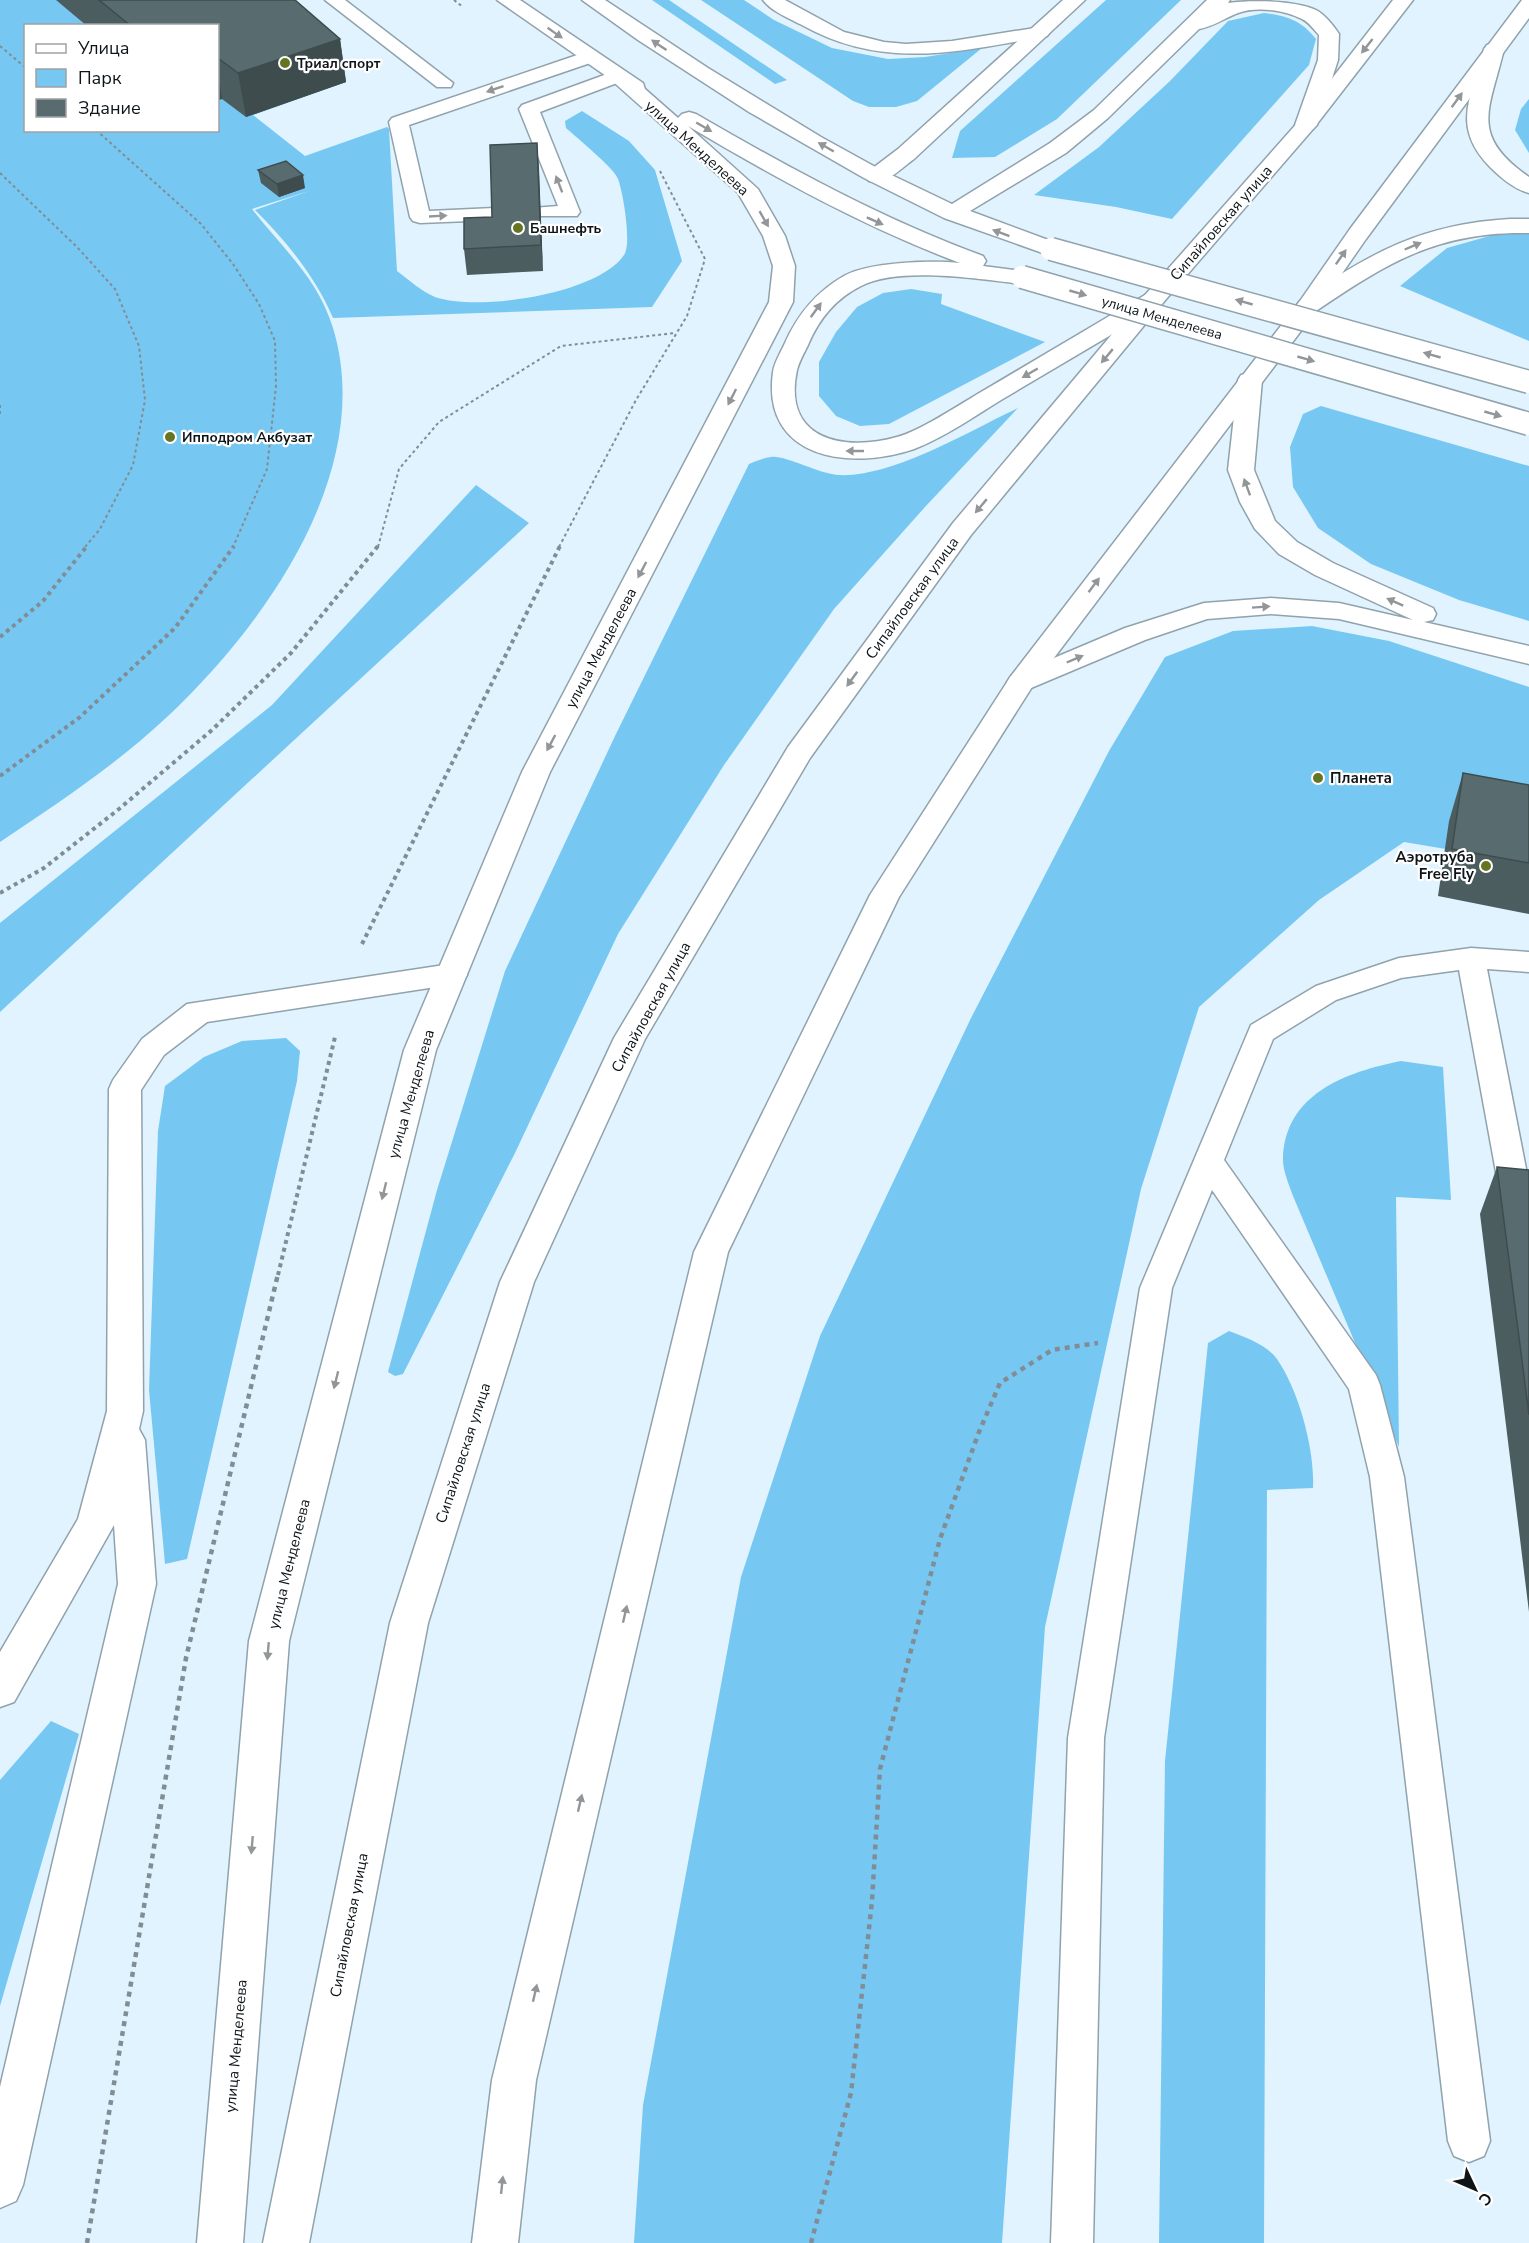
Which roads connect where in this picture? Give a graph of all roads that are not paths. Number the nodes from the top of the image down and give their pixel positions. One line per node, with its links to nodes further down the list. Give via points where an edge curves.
1 (334, 0): 14 (lane)
2 (507, 0): 12 (main road, улица Менделеева, one-way to 12)
3 (592, 0): 16 (main road, one-way to 3, via 763,111)
4 (772, 0): 10 (lane, via 819,28 862,44 911,49)
5 (1075, 0): 10 (main road)
6 (1220, 0): 9 (main road)
7 (1403, 0): 15 (main road, Сипайловская улица, one-way to 15)
8 (1529, 4): 11 (main road)
9 (1188, 30): 15 (main road, via 1237,6 1265,4 1311,15 1329,34 1328,60); 19 (main road, via 1101,114 1058,148)
10 (1041, 32): 16 (main road)
11 (1494, 49): 17 (main road, via 1476,122 1486,150); 24 (main road, one-way to 11)
12 (589, 57): 13 (main road, улица Менделеева); 20 (lane, one-way to 20, via 399,122 420,217)
13 (618, 76): 18 (lane, one-way to 13, via 570,212 529,109); 22 (main road, улица Менделеева, one-way to 22, via 868,218); 32 (main road, улица Менделеева, one-way to 32, via 747,189 774,236 784,266 781,302 536,772)
14 (444, 83)
15 (1306, 125): 23 (main road, Сипайловская улица)
16 (877, 176): 19 (main road)
17 (1529, 186)
18 (540, 212)
19 (952, 213): 26 (main road, one-way to 19, bridge, via 1051,249)
20 (494, 214)
21 (1529, 226): 24 (main road, one-way to 21, via 1376,261 1430,239 1486,226)
22 (1022, 277): 23 (main road, one-way to 22, via 906,443 856,452 824,447 798,432 784,406 785,370 804,327 824,300 854,280 888,272 941,268); 27 (main road, улица Менделеева, one-way to 27, bridge)
23 (1153, 300): 40 (main road, Сипайловская улица, one-way to 40, via 962,529 798,754 630,1038 517,1282 409,1623)
24 (1308, 306): 25 (main road)
25 (1250, 380): 28 (main road, one-way to 25, via 1398,604 1288,548 1264,524 1241,470); 29 (main road, one-way to 25)
26 (1529, 382)
27 (1529, 424)
28 (1528, 655): 29 (main road, one-way to 28, via 1135,634 1204,611 1271,606 1339,611)
29 (1021, 682): 41 (main road, one-way to 29, via 514,2080 711,1252 885,895)
30 (1471, 958): 31 (lane); 33 (lane, via 1399,968 1326,993 1261,1032); 34 (lane)
31 (1529, 962)
32 (451, 975): 35 (main road, via 198,1011 153,1047 125,1089); 39 (main road, улица Менделеева, one-way to 39, via 420,1050 269,1641)
33 (1209, 1162): 37 (lane, via 1364,1385 1387,1477); 42 (lane, via 1156,1288 1086,1738)
34 (1529, 1265)
35 (125, 1412): 36 (main road, via 96,1523); 38 (main road, via 136,1584)
36 (0, 1689)
37 (1469, 2141)
38 (0, 2185)
39 (220, 2243)
40 (286, 2243)
41 (495, 2243)
42 (1072, 2243)

